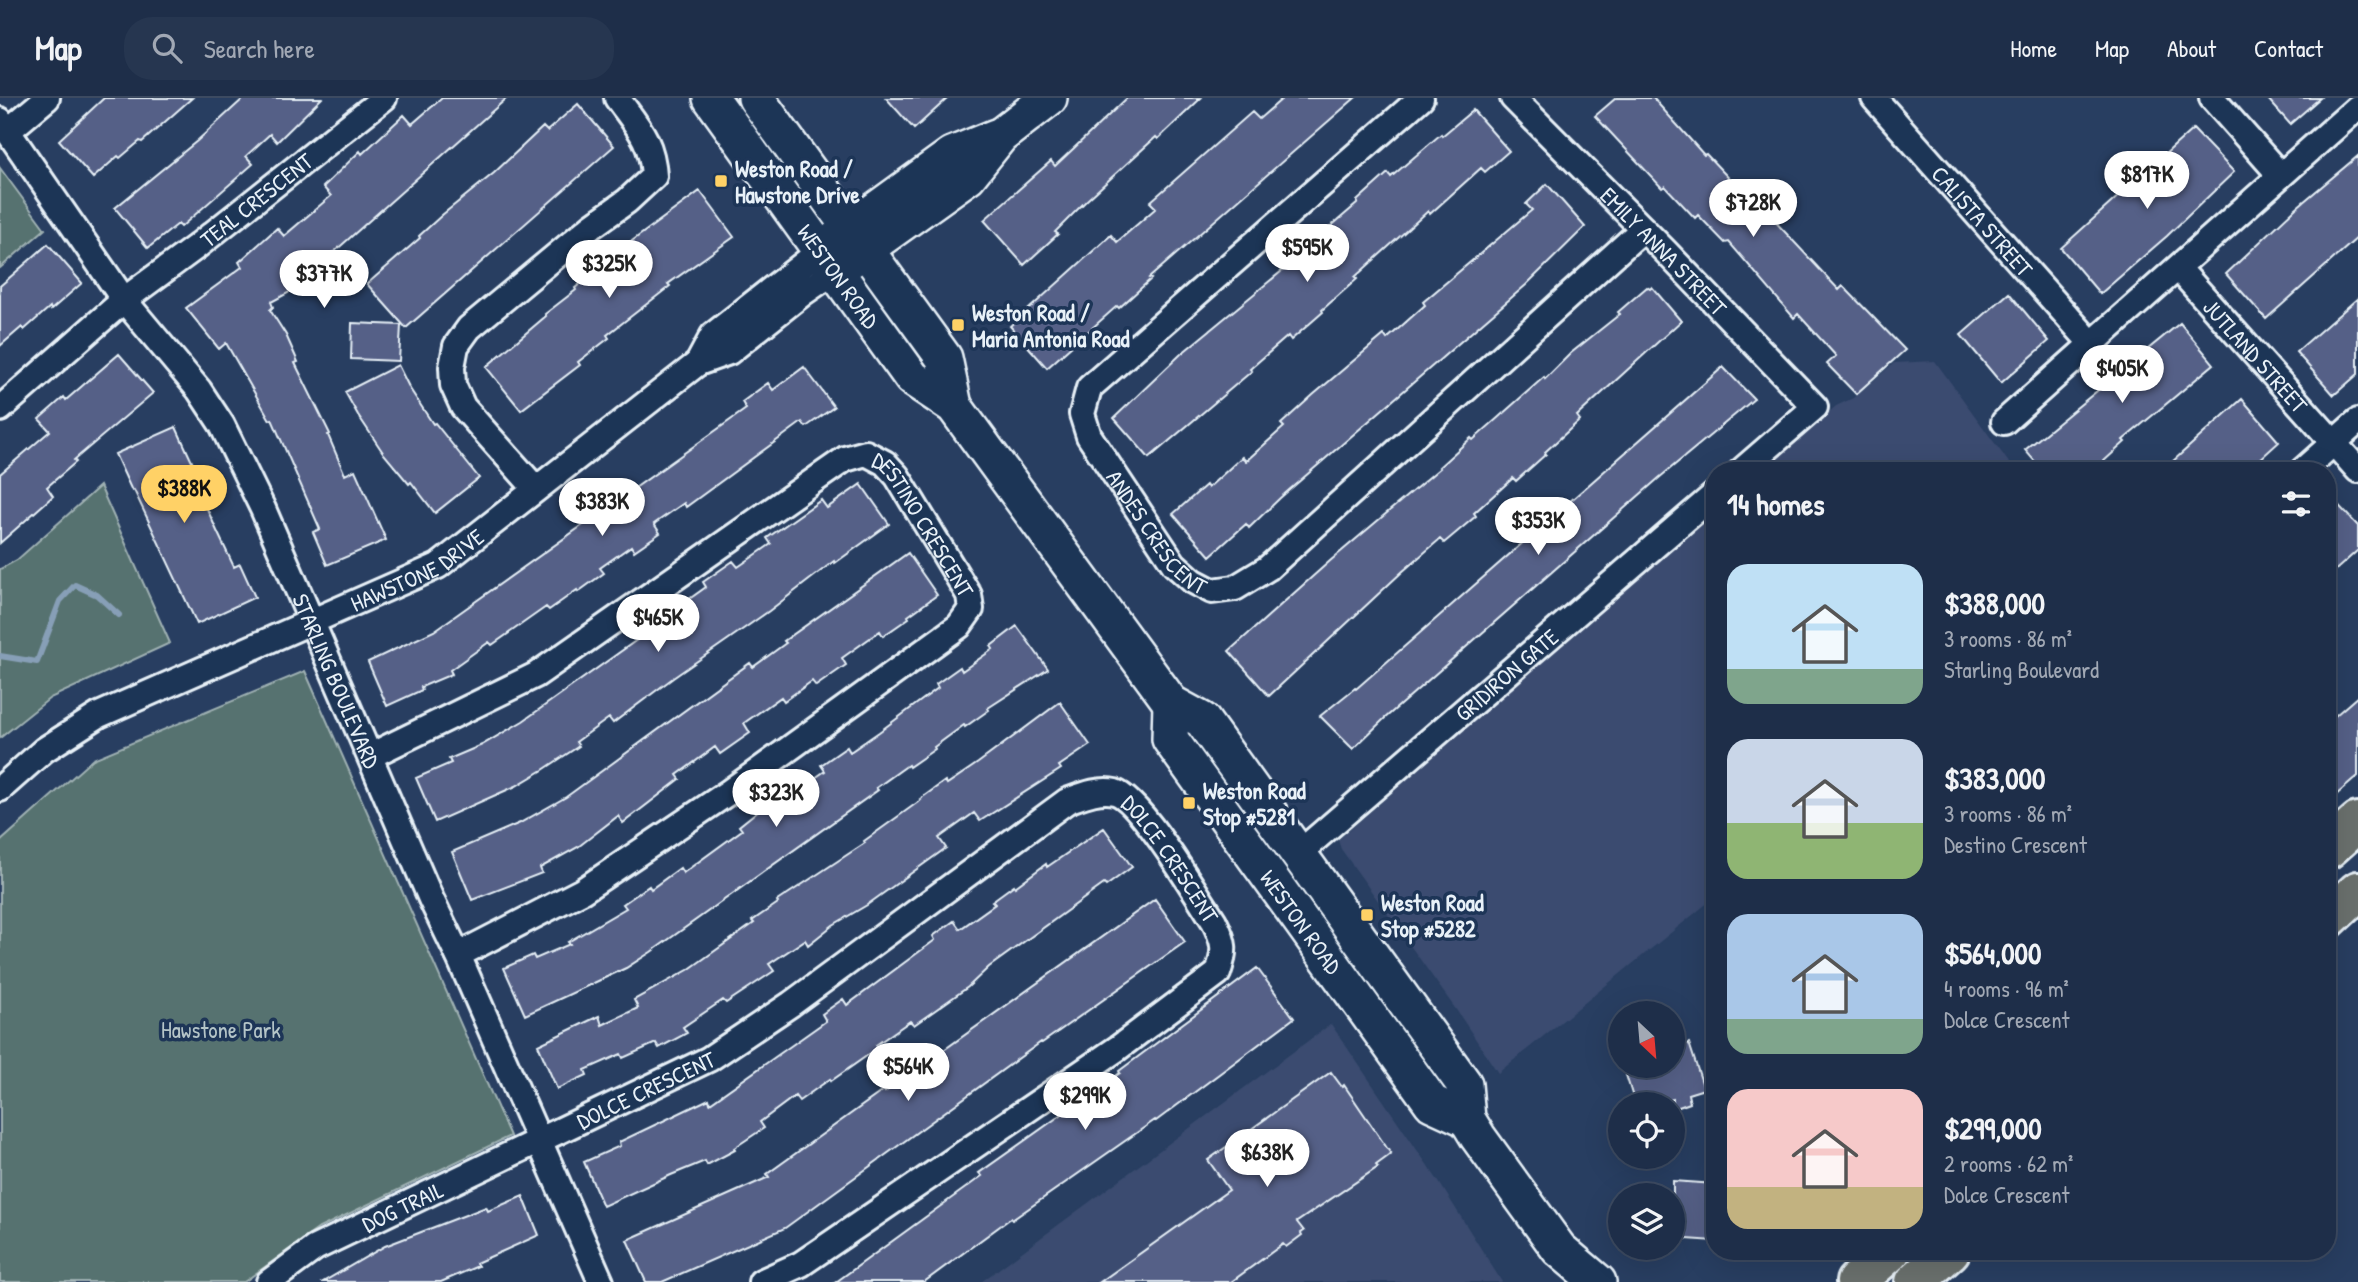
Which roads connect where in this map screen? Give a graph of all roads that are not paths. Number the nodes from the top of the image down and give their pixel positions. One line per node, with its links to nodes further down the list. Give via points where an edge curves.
1 (47, 98): 12 (street)
2 (384, 98): 18 (street, TEAL CRESCENT)
3 (617, 98): 28 (street, via 649,144 654,176 469,328 456,346 453,386 463,407)
4 (711, 98): 16 (main road, WESTON ROAD)
5 (757, 98): 15 (main road, WESTON ROAD)
6 (1049, 98): 15 (main road, via 1000,136 968,176)
7 (1421, 98): 14 (street, ANDES CRESCENT, via 1089,388 1082,414 1089,436 1174,564 1193,581 1212,591 1235,588 1268,568)
8 (1513, 98): 14 (street, EMILY ANNA STREET)
9 (1874, 98): 19 (street, CALISTA STREET)
10 (2212, 98): 13 (street)
11 (2358, 107): 13 (street)
12 (4, 126): 18 (street, STARLING BOULEVARD)
13 (2280, 175): 17 (street)
14 (1643, 229): 25 (street, EMILY ANNA STREET, via 1815,407)
15 (858, 239): 16 (main road); 20 (main road, WESTON ROAD, via 944,358)
16 (828, 261): 20 (main road, WESTON ROAD, via 912,378); 28 (street, HAWSTONE DRIVE, via 713,335 698,363)
17 (2178, 268): 19 (street); 24 (street, JUTLAND STREET)
18 (124, 299): 21 (street, TEAL CRESCENT); 30 (street, STARLING BOULEVARD, via 222,425)
19 (2092, 344): 23 (street)
20 (954, 406): 31 (main road, WESTON ROAD)
21 (0, 409)
22 (2358, 421): 24 (street)
23 (2004, 422)
24 (2334, 443): 26 (street); 27 (street, JUTLAND STREET)
25 (1751, 462)
26 (2312, 462)
27 (2358, 470)
28 (535, 488): 30 (street, HAWSTONE DRIVE, via 438,566)
29 (1706, 502): 36 (street, GRIDIRON GATE)
30 (313, 623): 32 (street, STARLING BOULEVARD); 33 (street, HAWSTONE DRIVE, via 99,715 44,750)
31 (1171, 703): 36 (main road, WESTON ROAD, via 1202,720); 40 (main road, WESTON ROAD, via 1170,739 1432,1103)
32 (370, 757): 39 (street, STARLING BOULEVARD); 39 (street, DESTINO CRESCENT, via 536,675 821,475 845,459 866,453 897,476 969,595 971,609 960,626 729,792 582,891)
33 (0, 789)
34 (2358, 822): 35 (main road)
35 (2336, 842)
36 (1298, 854): 40 (main road, WESTON ROAD, via 1464,1084)
37 (2358, 891): 38 (main road)
38 (2336, 912)
39 (458, 955): 41 (street, STARLING BOULEVARD)
40 (1466, 1119): 42 (main road, WESTON ROAD)
41 (541, 1142): 45 (street, DOG TRAIL, via 315,1248); 46 (street, STARLING BOULEVARD); 47 (street, DOLCE CRESCENT, via 709,1059 1067,801 1093,792 1115,792 1137,808 1222,936 1225,954 1217,973 1118,1048 801,1265)
42 (1559, 1249): 48 (main road, WESTON ROAD); 49 (main road, WESTON ROAD)
43 (1881, 1260): 50 (main road)
44 (1940, 1260): 51 (main road)
45 (269, 1282)
46 (601, 1282)
47 (761, 1282)
48 (1572, 1282)
49 (1598, 1282)
50 (1856, 1282)
51 (1915, 1282)

